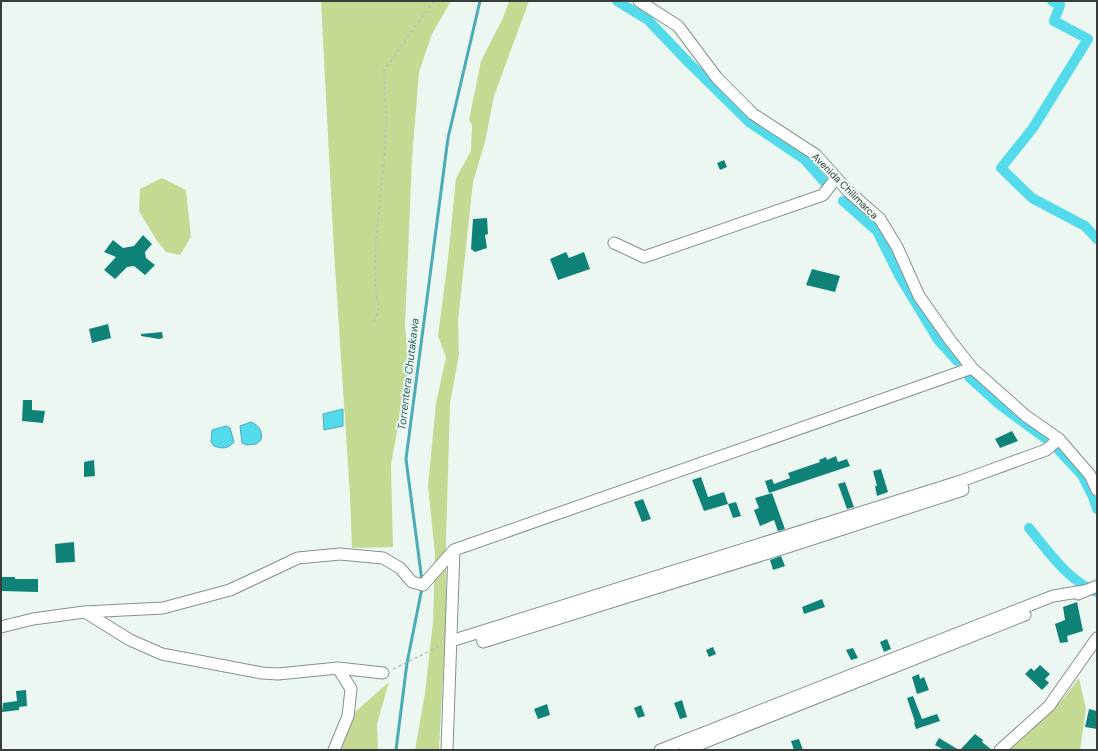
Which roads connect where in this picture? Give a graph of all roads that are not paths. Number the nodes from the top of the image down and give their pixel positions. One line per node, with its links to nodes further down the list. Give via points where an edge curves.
1 (638, 1): 2 (street, Avenida Chilimarca, via 678,26 717,78 753,114 816,155)
2 (836, 178): 3 (street, via 823,195 644,257); 4 (street, Avenida Chilimarca, via 880,219 897,247 919,296)
3 (614, 243)
4 (972, 368): 5 (street, Avenida Chilimarca, via 1026,416); 7 (street)
5 (1059, 439): 6 (street, Avenida Chilimarca, via 1090,475); 13 (street, via 1046,450 961,481)
6 (1097, 490)
7 (454, 550): 10 (street, via 422,585 412,582 400,568 383,558 340,554 298,558 230,590 163,608); 13 (street)
8 (1097, 586): 9 (street)
9 (1084, 591): 18 (street, via 1053,596); 19 (street)
10 (84, 612): 11 (street, via 33,619); 14 (street, via 130,640 162,654 262,673 278,674)
11 (1, 627)
12 (1097, 638): 20 (street, via 1049,706)
13 (451, 641): 17 (street)
14 (338, 668): 15 (street); 16 (street, via 351,689 348,716)
15 (383, 673)
16 (334, 750)
17 (447, 750)
18 (660, 750)
19 (685, 750)
20 (1000, 750)

